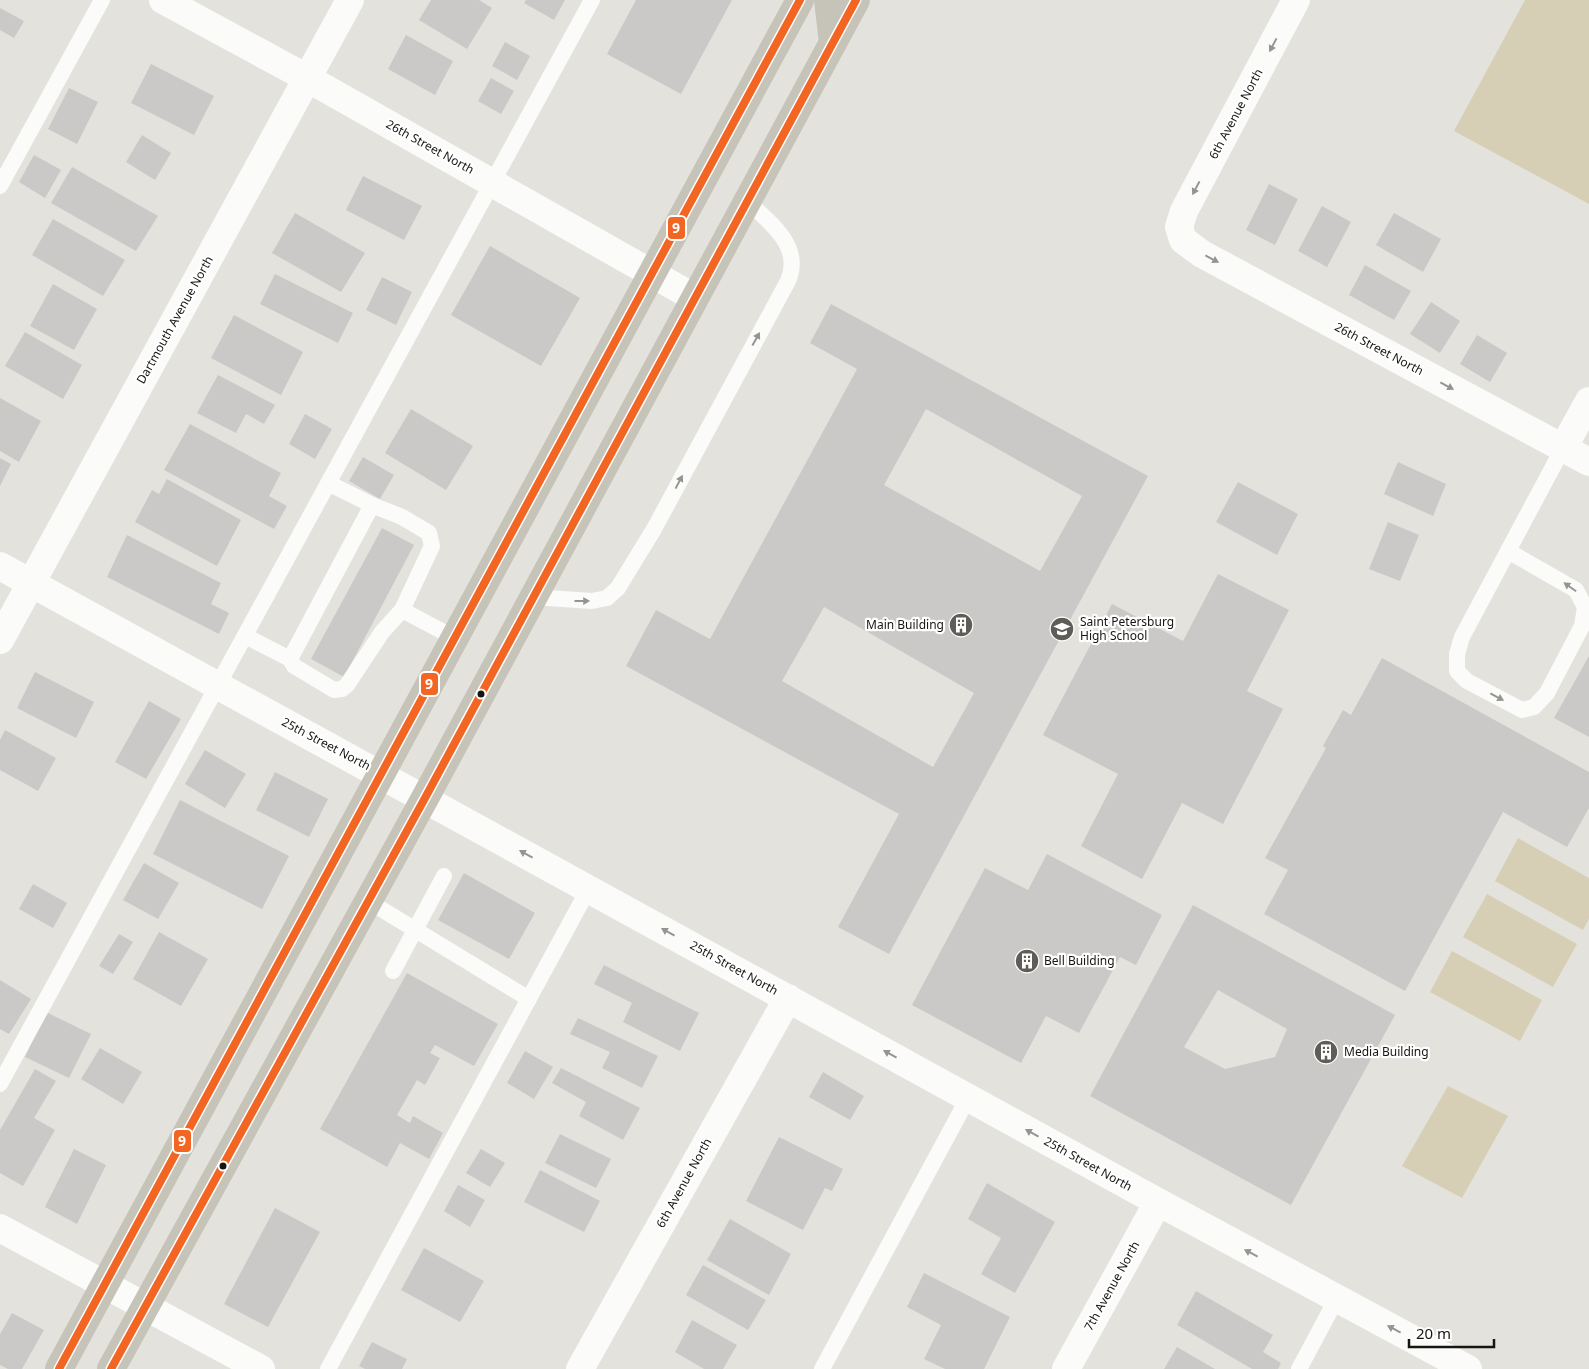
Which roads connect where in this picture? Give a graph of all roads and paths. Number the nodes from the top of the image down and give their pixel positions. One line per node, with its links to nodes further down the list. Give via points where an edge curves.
1 (102, 0): 12 (lane)
2 (163, 0): 10 (street, 26th Street North)
3 (350, 0): 10 (street, Dartmouth Avenue North)
4 (592, 0): 11 (lane)
5 (800, 0): 15 (main road)
6 (828, 0): 9 (main road)
7 (856, 0): 9 (main road)
8 (1296, 1): 14 (street, 6th Avenue North, one-way to 14, via 1194,191)
9 (833, 43): 13 (main road)
10 (307, 78): 11 (street, 26th Street North); 24 (street, Dartmouth Avenue North)
11 (492, 182): 15 (street, 26th Street North); 20 (lane)
12 (0, 186)
13 (747, 201): 16 (main road); 25 (lane, one-way to 13, via 592,601 607,598 618,588 788,282 793,259 780,232)
14 (1179, 227): 18 (street, 26th Street North, one-way to 18, via 1183,240 1202,254)
15 (652, 273): 16 (street, 26th Street North); 28 (main road)
16 (695, 298): 25 (main road)
17 (1589, 401): 18 (street)
18 (1563, 448): 19 (street, 26th Street North); 22 (lane)
19 (1589, 462)
20 (328, 483): 21 (lane); 27 (lane)
21 (372, 506): 26 (lane, via 402,517 429,533 432,546); 30 (lane)
22 (1508, 551): 22 (lane, one-way to 22, via 1462,636 1457,670 1467,681 1522,710 1534,707 1547,693 1582,626 1585,607 1576,590)
23 (0, 566): 24 (street, 25th Street North)
24 (31, 583): 29 (street, Dartmouth Avenue North); 31 (street, 25th Street North)
25 (533, 597): 33 (main road)
26 (402, 610): 28 (lane); 30 (lane, via 382,632 342,689 334,690 294,666)
27 (245, 636): 30 (lane); 31 (lane)
28 (455, 638): 32 (main road)
29 (0, 640)
30 (290, 660)
31 (218, 685): 32 (street, 25th Street North); 41 (lane)
32 (382, 774): 33 (street, 25th Street North); 45 (main road)
33 (425, 798): 35 (street, 25th Street North, one-way to 33); 36 (main road)
34 (444, 876): 37 (lane)
35 (589, 888): 39 (street, 25th Street North, one-way to 35); 40 (lane)
36 (368, 901): 37 (lane); 47 (main road)
37 (415, 930): 38 (lane); 40 (lane)
38 (393, 971)
39 (788, 998): 42 (street, 25th Street North, one-way to 39); 52 (street, 6th Avenue North)
40 (529, 999): 51 (lane)
41 (0, 1084)
42 (968, 1098): 43 (street, 25th Street North, one-way to 42); 53 (lane)
43 (1158, 1202): 46 (street, 25th Street North, one-way to 43); 54 (street, 7th Avenue North)
44 (0, 1228): 45 (street)
45 (104, 1285): 47 (street); 48 (main road)
46 (1336, 1298): 55 (lane); 56 (street, 25th Street North, one-way to 46)
47 (146, 1306): 49 (main road); 50 (street)
48 (59, 1369)
49 (112, 1369)
50 (261, 1369)
51 (328, 1369)
52 (580, 1369)
53 (822, 1369)
54 (1066, 1369)
55 (1298, 1369)
56 (1468, 1369)

